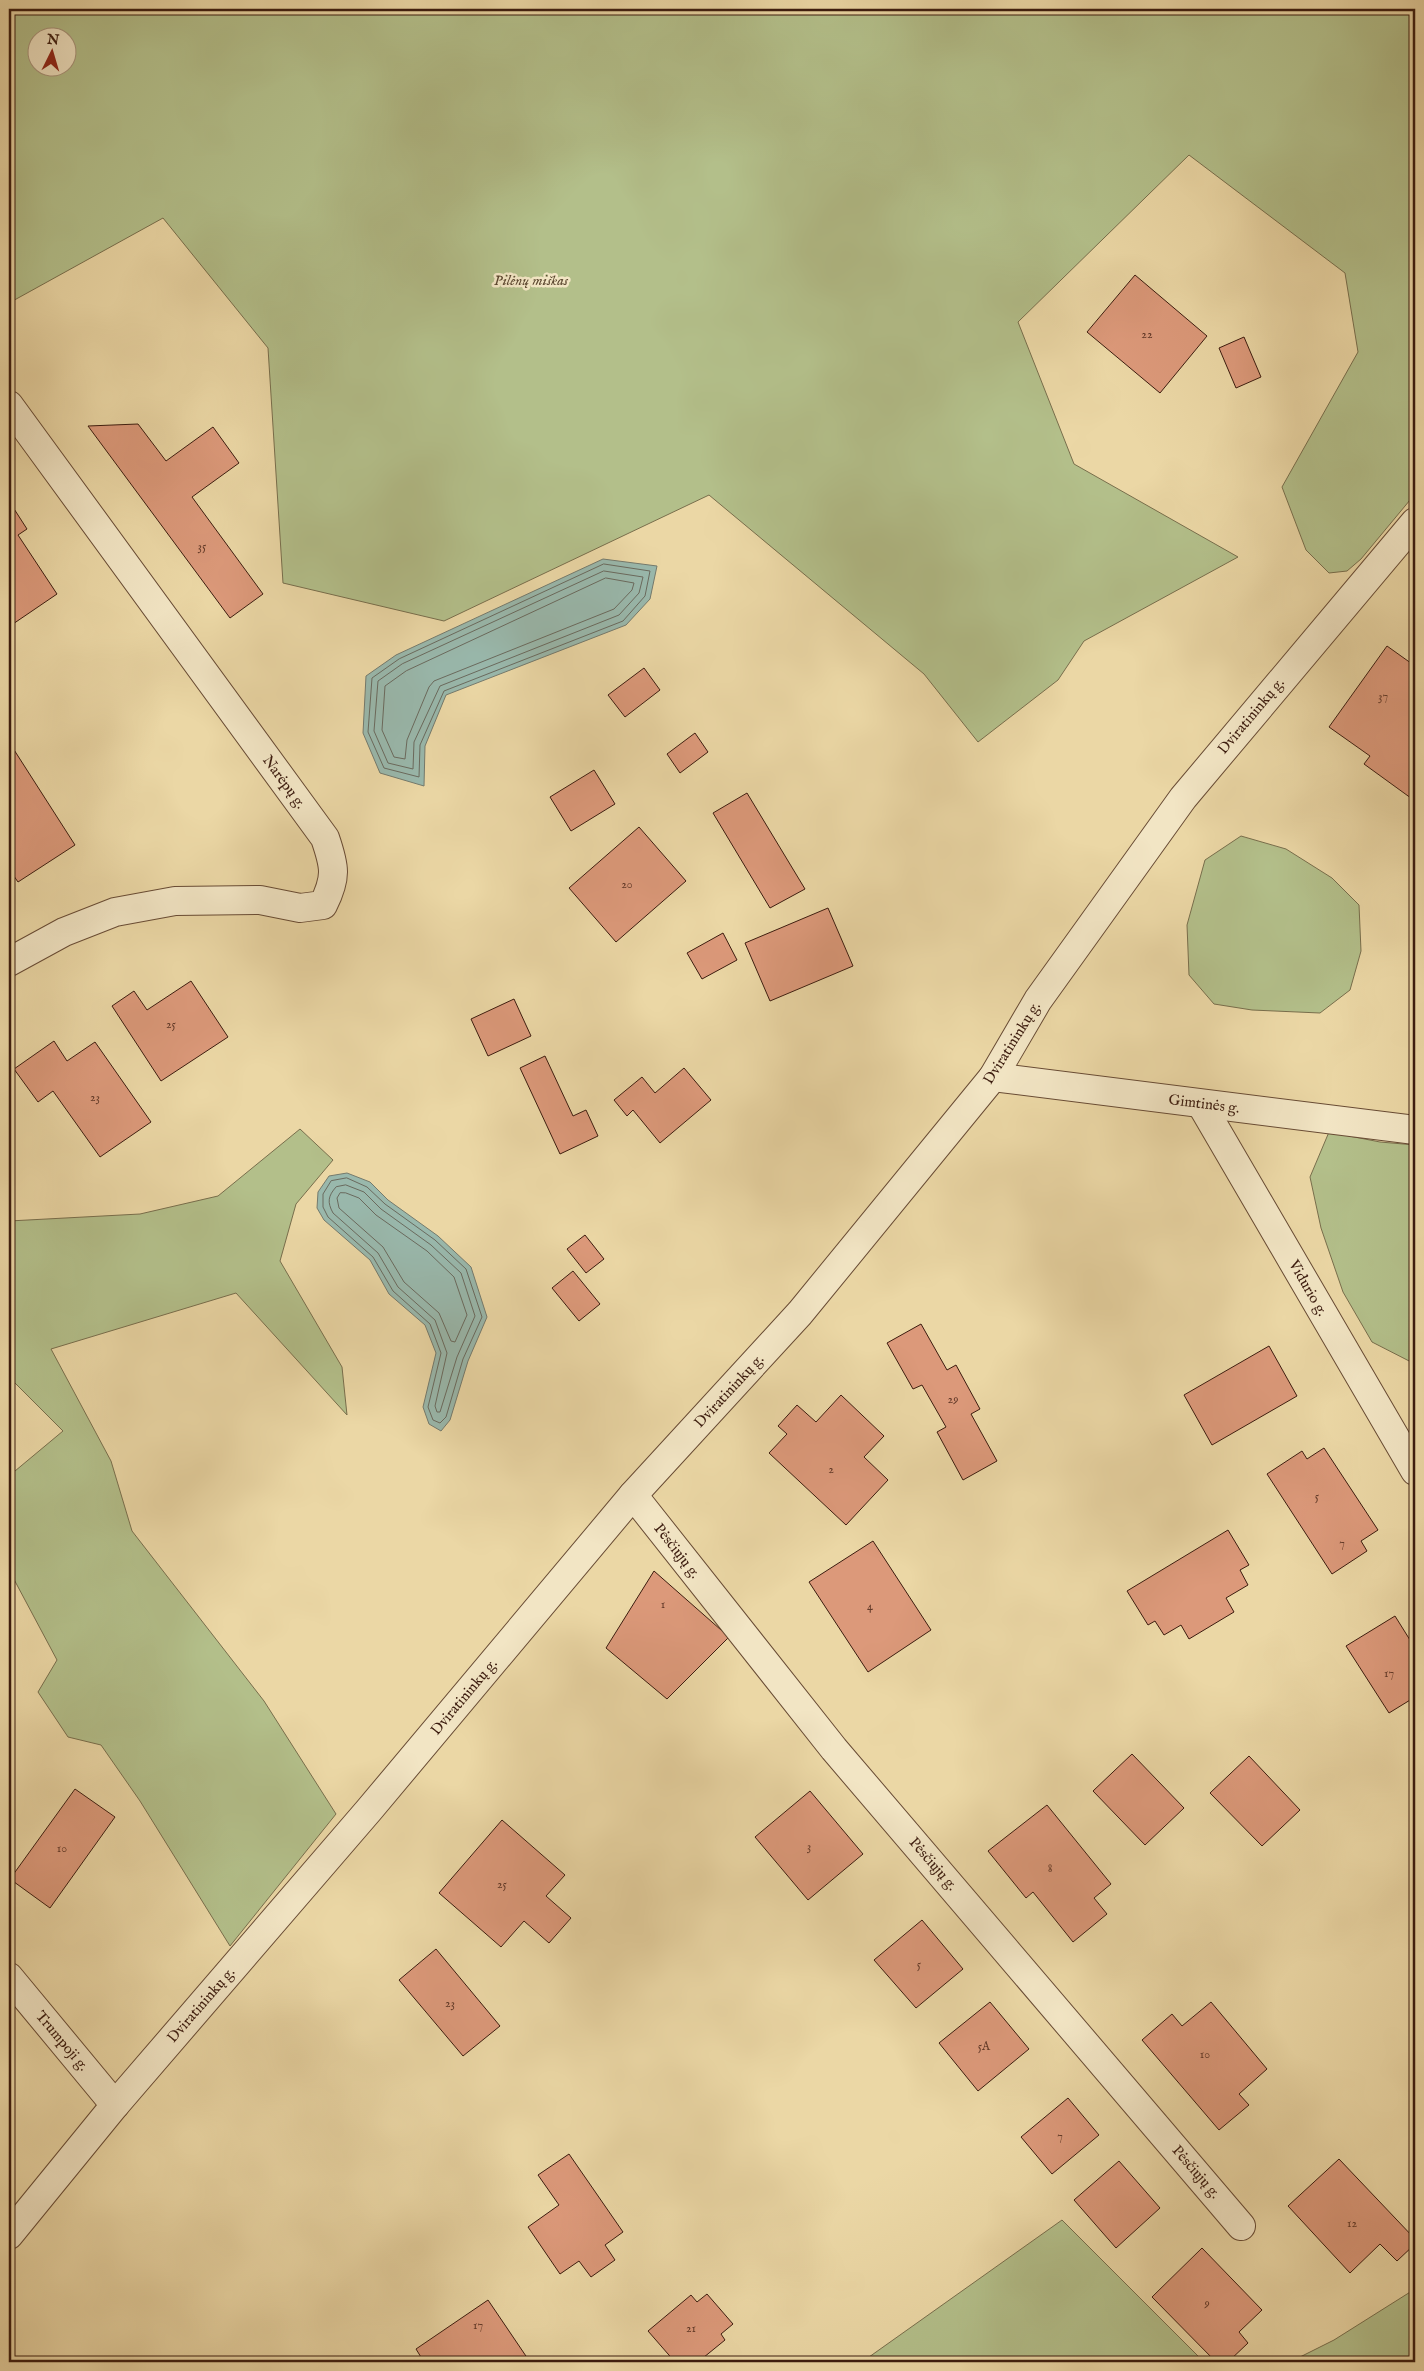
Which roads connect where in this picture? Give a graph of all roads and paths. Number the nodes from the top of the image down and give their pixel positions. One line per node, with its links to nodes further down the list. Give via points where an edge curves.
1 (9, 405): 3 (street, Narėpų g., via 325,838 333,870 332,885 323,905 300,908 260,900 175,900 115,912 64,932)
2 (1415, 522): 4 (street, Dviratininkų g., via 1182,798 1038,1000)
3 (9, 962)
4 (993, 1077): 5 (street, Gimtinės g.); 8 (street, Dviratininkų g., via 800,1313)
5 (1201, 1104): 6 (street, Gimtinės g.); 7 (street, Vidurio g.)
6 (1415, 1130)
7 (1415, 1471)
8 (633, 1496): 10 (street, Dviratininkų g.); 11 (street, Pėsčiųjų g., via 834,1749)
9 (9, 1977): 10 (street, Trumpoji g.)
10 (115, 2105): 12 (street, Dviratininkų g.)
11 (1241, 2226)
12 (9, 2235)

